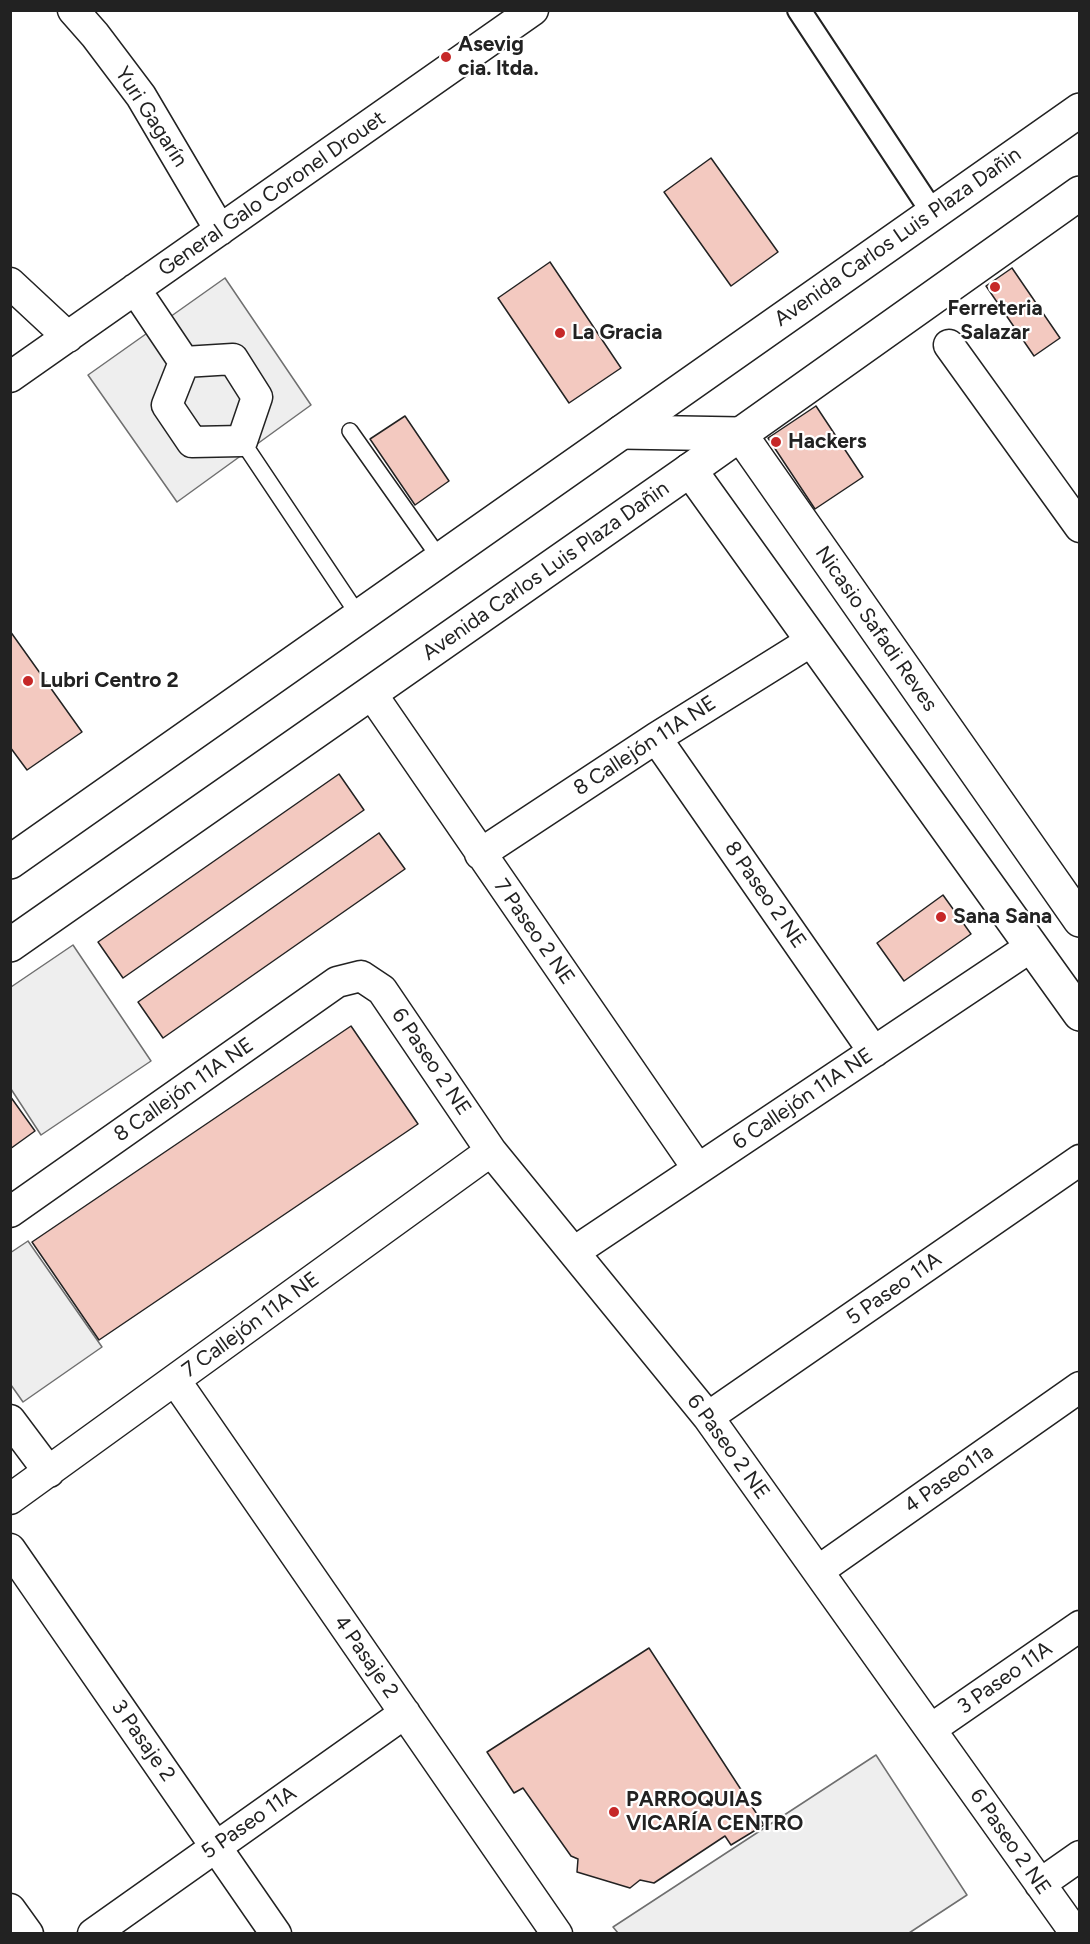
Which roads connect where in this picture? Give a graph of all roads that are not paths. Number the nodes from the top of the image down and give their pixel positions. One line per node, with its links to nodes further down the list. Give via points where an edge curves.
1 (73, 10): 7 (street, Yuri Gagarín, via 141,96)
2 (533, 10): 7 (street, General Galo Coronel Drouet)
3 (799, 10): 6 (street)
4 (1080, 110): 6 (main road, Avenida Carlos Luis Plaza Dañin)
5 (1080, 193): 16 (main road, Avenida Carlos Luis Plaza Dañin)
6 (933, 213): 15 (main road, Avenida Carlos Luis Plaza Dañin)
7 (220, 230): 9 (street, General Galo Coronel Drouet)
8 (10, 284): 10 (street)
9 (135, 290): 10 (street, General Galo Coronel Drouet); 12 (street)
10 (68, 337): 13 (street, General Galo Coronel Drouet)
11 (949, 345): 19 (street)
12 (184, 362): 17 (street, via 167,405 192,442); 17 (street, via 233,358 257,397)
13 (10, 377)
14 (350, 431): 20 (lane)
15 (622, 432): 16 (main road); 20 (main road, Avenida Carlos Luis Plaza Dañin)
16 (740, 434): 18 (main road, Avenida Carlos Luis Plaza Dañin); 27 (main road, Nicasio Safadi Reves)
17 (242, 441): 21 (lane)
18 (690, 470): 22 (main road); 23 (main road, Avenida Carlos Luis Plaza Dañin)
19 (1080, 527)
20 (441, 560): 21 (main road, Avenida Carlos Luis Plaza Dañin)
21 (359, 616): 26 (main road, Avenida Carlos Luis Plaza Dañin)
22 (813, 640): 24 (street, 8 Callejón 11A NE); 29 (main road)
23 (371, 693): 25 (street, 7 Paseo 2 NE); 28 (main road, Avenida Carlos Luis Plaza Dañin)
24 (656, 738): 25 (street, 8 Callejón 11A NE); 32 (street, 8 Paseo 2 NE)
25 (480, 854): 35 (street, 7 Paseo 2 NE)
26 (10, 862)
27 (1080, 920)
28 (10, 945)
29 (1032, 946): 31 (main road); 32 (street, 6 Callejón 11A NE)
30 (361, 976): 33 (street, 6 Paseo 2 NE, via 382,990); 36 (street, 8 Callejón 11A NE, via 337,982)
31 (1080, 1014)
32 (874, 1052): 35 (street, 6 Callejón 11A NE)
33 (491, 1151): 37 (street, 6 Paseo 2 NE); 38 (street, 7 Callejón 11A NE)
34 (1080, 1160): 40 (street, 5 Paseo 11A)
35 (698, 1169): 37 (street, 6 Callejón 11A NE)
36 (10, 1212)
37 (574, 1252): 40 (street, 6 Paseo 2 NE)
38 (175, 1380): 42 (street, 7 Callejón 11A NE); 47 (street, 4 Pasaje 2)
39 (1080, 1388): 45 (street, 4 Paseo11a)
40 (708, 1417): 45 (street, 6 Paseo 2 NE)
41 (10, 1420): 42 (street)
42 (49, 1472): 43 (street, 7 Callejón 11A NE)
43 (10, 1499)
44 (10, 1549): 49 (street, 3 Pasaje 2)
45 (818, 1571): 48 (street, 6 Paseo 2 NE)
46 (1080, 1626): 48 (street, 3 Paseo 11A)
47 (405, 1713): 49 (street, 5 Paseo 11A); 56 (street, 4 Pasaje 2)
48 (931, 1729): 51 (street, 6 Paseo 2 NE)
49 (216, 1847): 54 (street, 5 Paseo 11A); 55 (street, 3 Pasaje 2)
50 (1080, 1856): 51 (street)
51 (1040, 1884): 57 (street, 6 Paseo 2 NE)
52 (10, 1909): 53 (street)
53 (28, 1934)
54 (93, 1934)
55 (276, 1934)
56 (557, 1934)
57 (1076, 1934)

